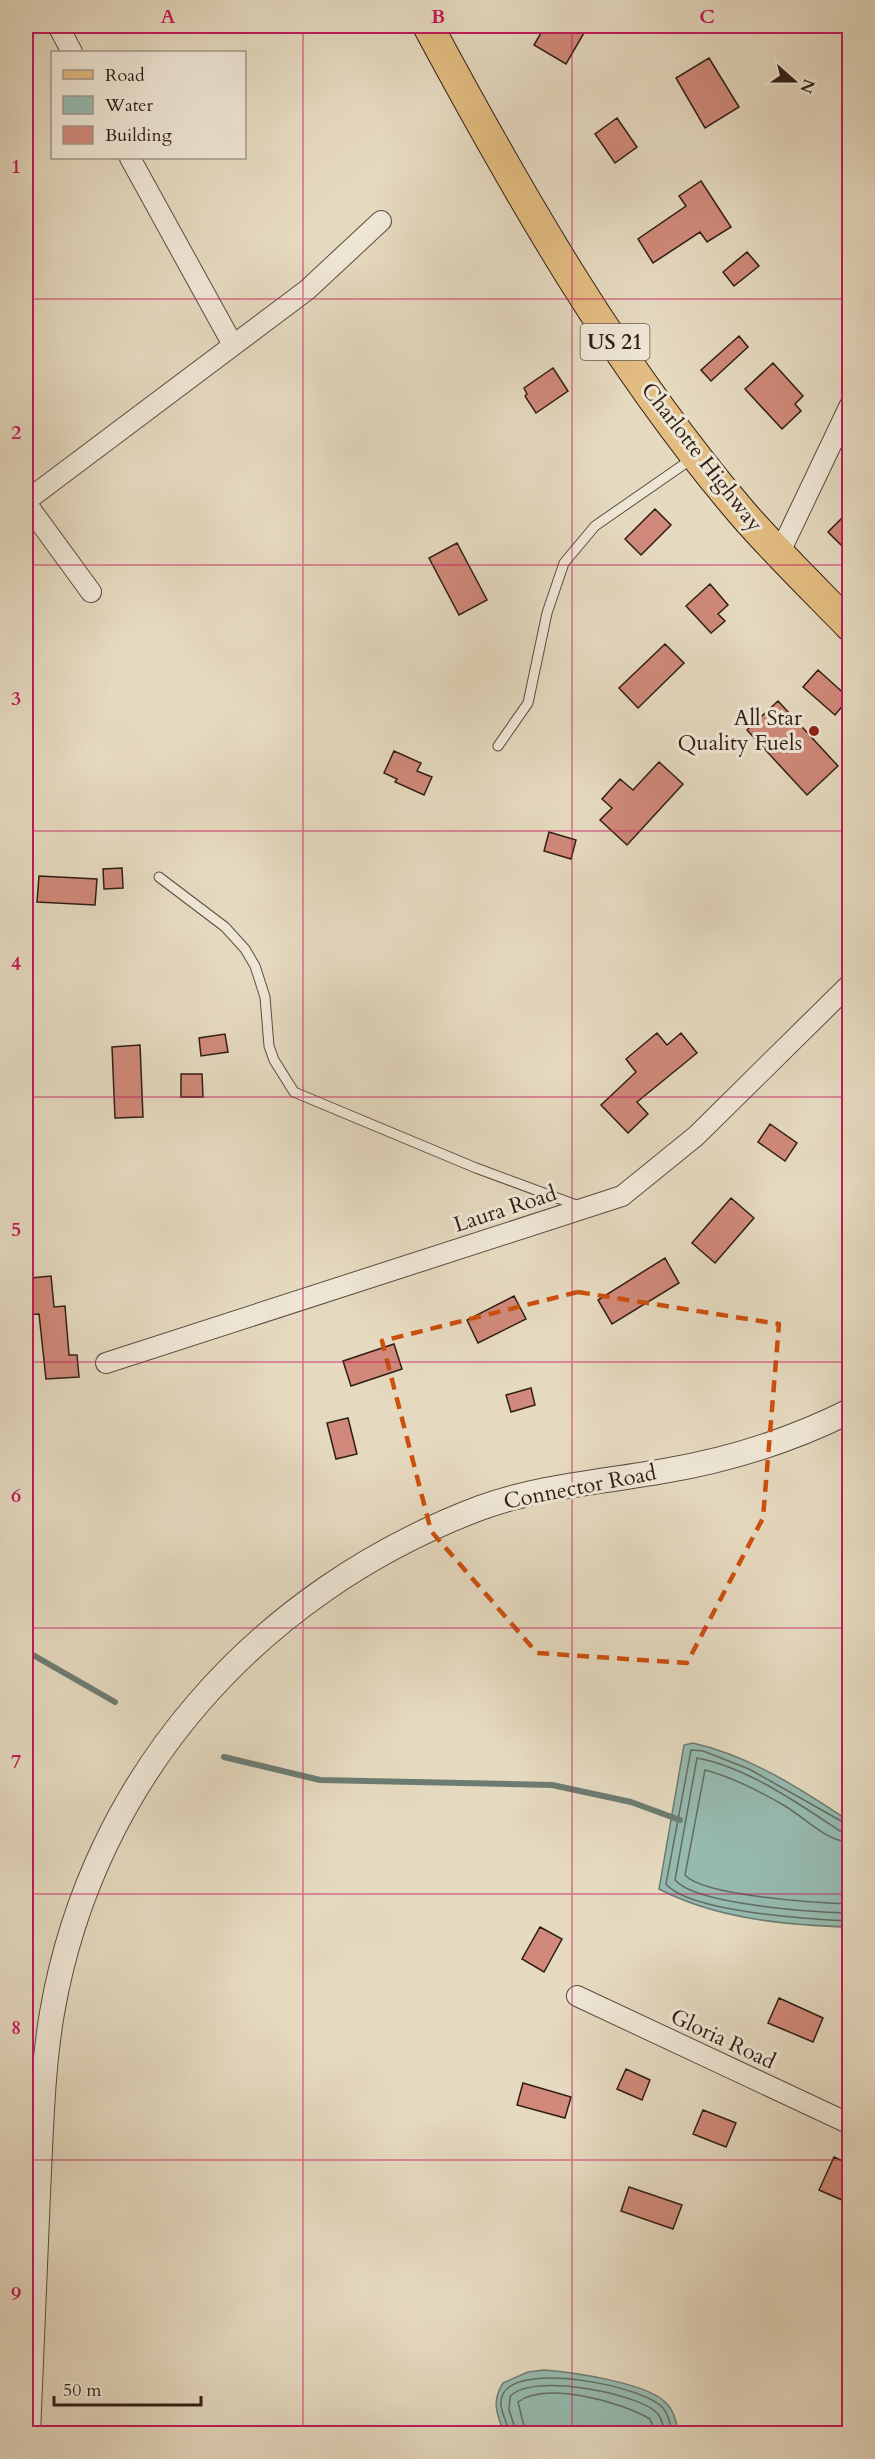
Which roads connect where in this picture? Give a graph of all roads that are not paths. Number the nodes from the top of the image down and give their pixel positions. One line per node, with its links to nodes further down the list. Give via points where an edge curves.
1 (58, 26): 3 (street)
2 (428, 26): 8 (main road, Charlotte Highway / US 21, via 495,150 613,339)
3 (71, 51)
4 (131, 159): 6 (street)
5 (381, 221): 6 (street, via 307,290)
6 (233, 345): 9 (street)
7 (849, 405): 10 (street)
8 (697, 454): 10 (main road, Charlotte Highway / US 21, via 743,514); 13 (lane, via 594,526 564,563 548,613 528,703)
9 (26, 502): 11 (street)
10 (780, 552): 12 (main road, Charlotte Highway / US 21)
11 (91, 592)
12 (849, 626)
13 (498, 746)
14 (159, 877): 16 (lane, via 225,927 245,949 265,997 269,1046 294,1092 476,1168)
15 (849, 984): 16 (street, Laura Road, via 696,1136 622,1196)
16 (585, 1208): 17 (street, Laura Road)
17 (106, 1363)
18 (849, 1411): 21 (street, Connector Road, via 809,1431 719,1460 543,1490 483,1507 412,1537 352,1570 304,1603 230,1668 180,1723 120,1815 78,1906 63,1960 45,2067)
19 (577, 1996): 20 (street, Gloria Road)
20 (849, 2124)
21 (28, 2433)

